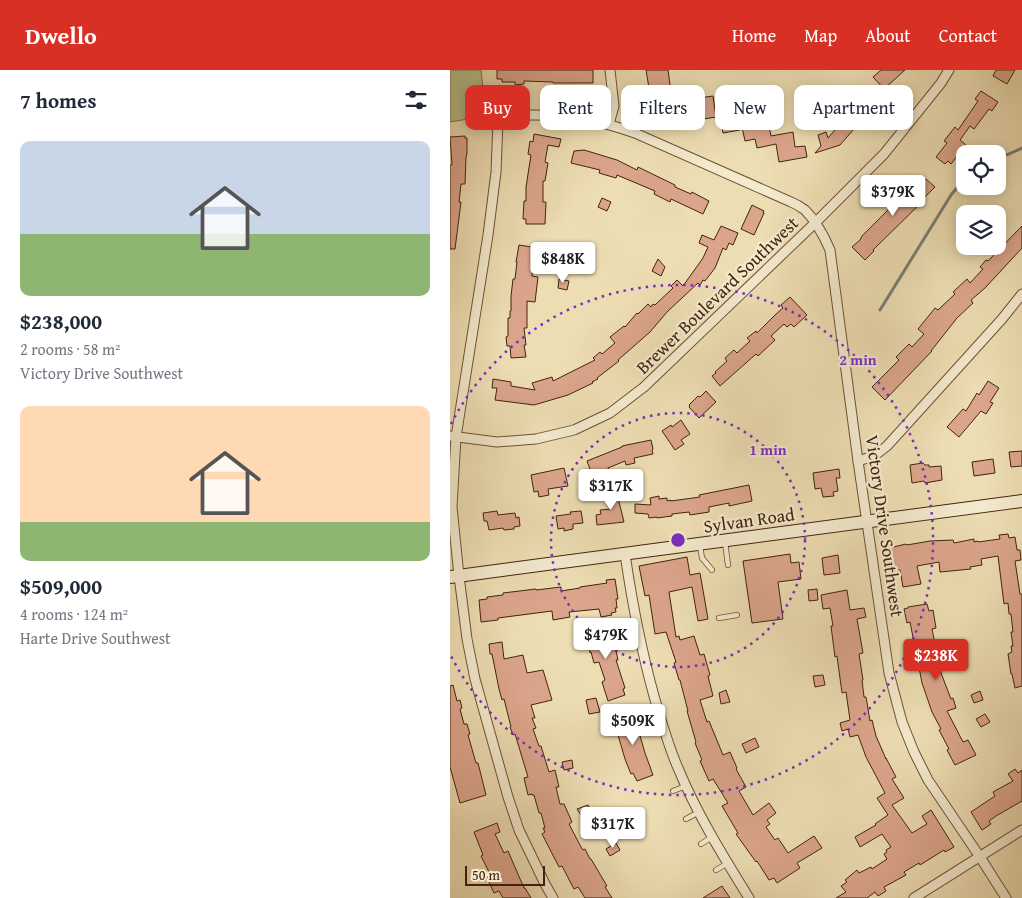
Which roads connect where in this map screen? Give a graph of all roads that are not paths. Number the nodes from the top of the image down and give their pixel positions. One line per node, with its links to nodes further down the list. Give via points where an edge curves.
1 (610, 70): 4 (street, via 614,106)
2 (950, 70): 6 (street, Brewer Boulevard Southwest, via 884,154)
3 (540, 114): 8 (street, Victory Drive Southwest, via 505,116 498,121 488,235)
4 (611, 117)
5 (611, 125): 6 (street, Victory Drive Southwest, via 791,202 804,210)
6 (815, 223): 8 (street, Brewer Boulevard Southwest, via 644,387 610,413 574,430 536,439 497,442); 9 (street, Victory Drive Southwest, via 830,250)
7 (1022, 294): 9 (street, via 887,446 874,456)
8 (453, 437): 17 (street)
9 (858, 460): 11 (street, Victory Drive Southwest)
10 (1022, 501): 11 (main road, Sylvan Road)
11 (867, 522): 12 (main road, Sylvan Road); 27 (street, Victory Drive Southwest, via 889,673 902,722 928,780)
12 (725, 541): 13 (main road, Sylvan Road); 15 (lane)
13 (699, 544): 14 (main road, Sylvan Road); 16 (lane, via 702,558)
14 (625, 554): 17 (main road, Sylvan Road); 20 (street, via 645,661 662,725)
15 (728, 565)
16 (712, 570)
17 (454, 576): 30 (street, via 475,679 508,797 519,830)
18 (737, 615): 19 (lane)
19 (719, 618)
20 (686, 786): 21 (lane); 22 (street)
21 (673, 791)
22 (699, 812): 23 (lane); 25 (street)
23 (686, 819)
24 (1022, 830): 27 (street)
25 (712, 838): 26 (lane); 28 (street)
26 (701, 844)
27 (980, 857): 32 (street); 33 (street, Victory Drive Southwest)
28 (728, 863): 29 (lane); 31 (street)
29 (716, 870)
30 (553, 898)
31 (749, 898)
32 (914, 898)
33 (1006, 898)

